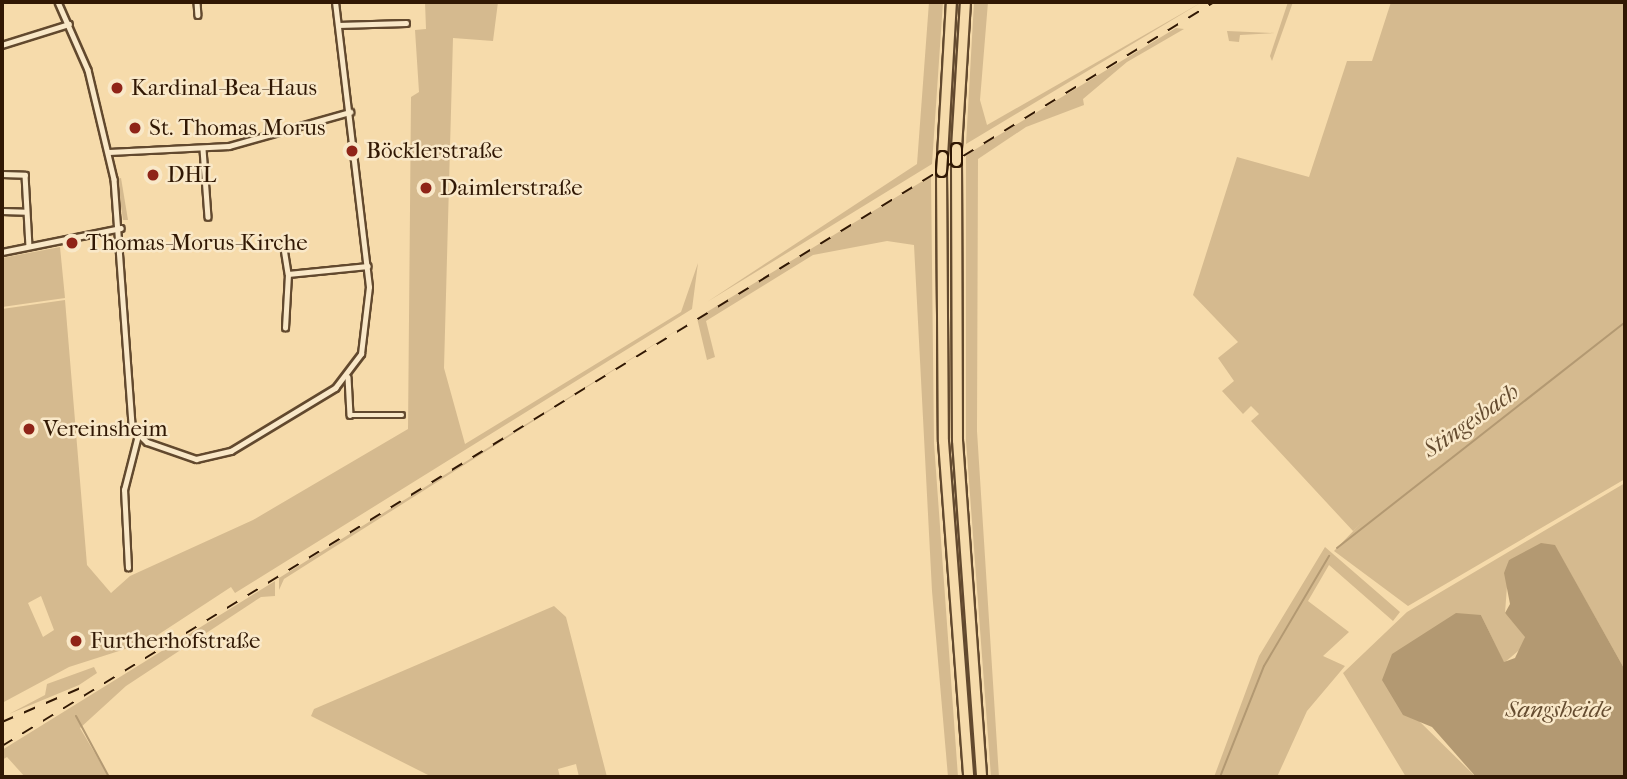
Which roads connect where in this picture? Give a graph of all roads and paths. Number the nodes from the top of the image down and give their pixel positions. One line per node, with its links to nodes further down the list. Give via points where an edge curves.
1 (58, 2): 8 (street)
2 (197, 2): 6 (street)
3 (335, 2): 9 (street)
4 (951, 2): 29 (highway, bridge, via 941,172 944,454)
5 (965, 2): 30 (highway, bridge, via 956,148 957,440)
6 (198, 15)
7 (407, 23): 9 (street)
8 (69, 24): 10 (street); 13 (street)
9 (338, 25): 11 (street)
10 (2, 45)
11 (351, 112): 12 (street); 22 (street)
12 (203, 149): 13 (street); 17 (street)
13 (109, 152): 18 (street)
14 (2, 174): 16 (street, via 25,175)
15 (2, 211): 16 (street)
16 (26, 212): 19 (street)
17 (208, 217)
18 (121, 228): 19 (street); 27 (street, via 129,410)
19 (29, 246): 21 (street)
20 (284, 248): 23 (street)
21 (2, 251)
22 (368, 266): 23 (street); 25 (street, via 365,337)
23 (288, 274): 24 (street)
24 (285, 328)
25 (348, 377): 26 (street, via 350,415); 27 (street, via 218,457 178,456)
26 (402, 415)
27 (138, 435): 28 (street, via 124,490)
28 (128, 568)
29 (968, 777)
30 (981, 777)

